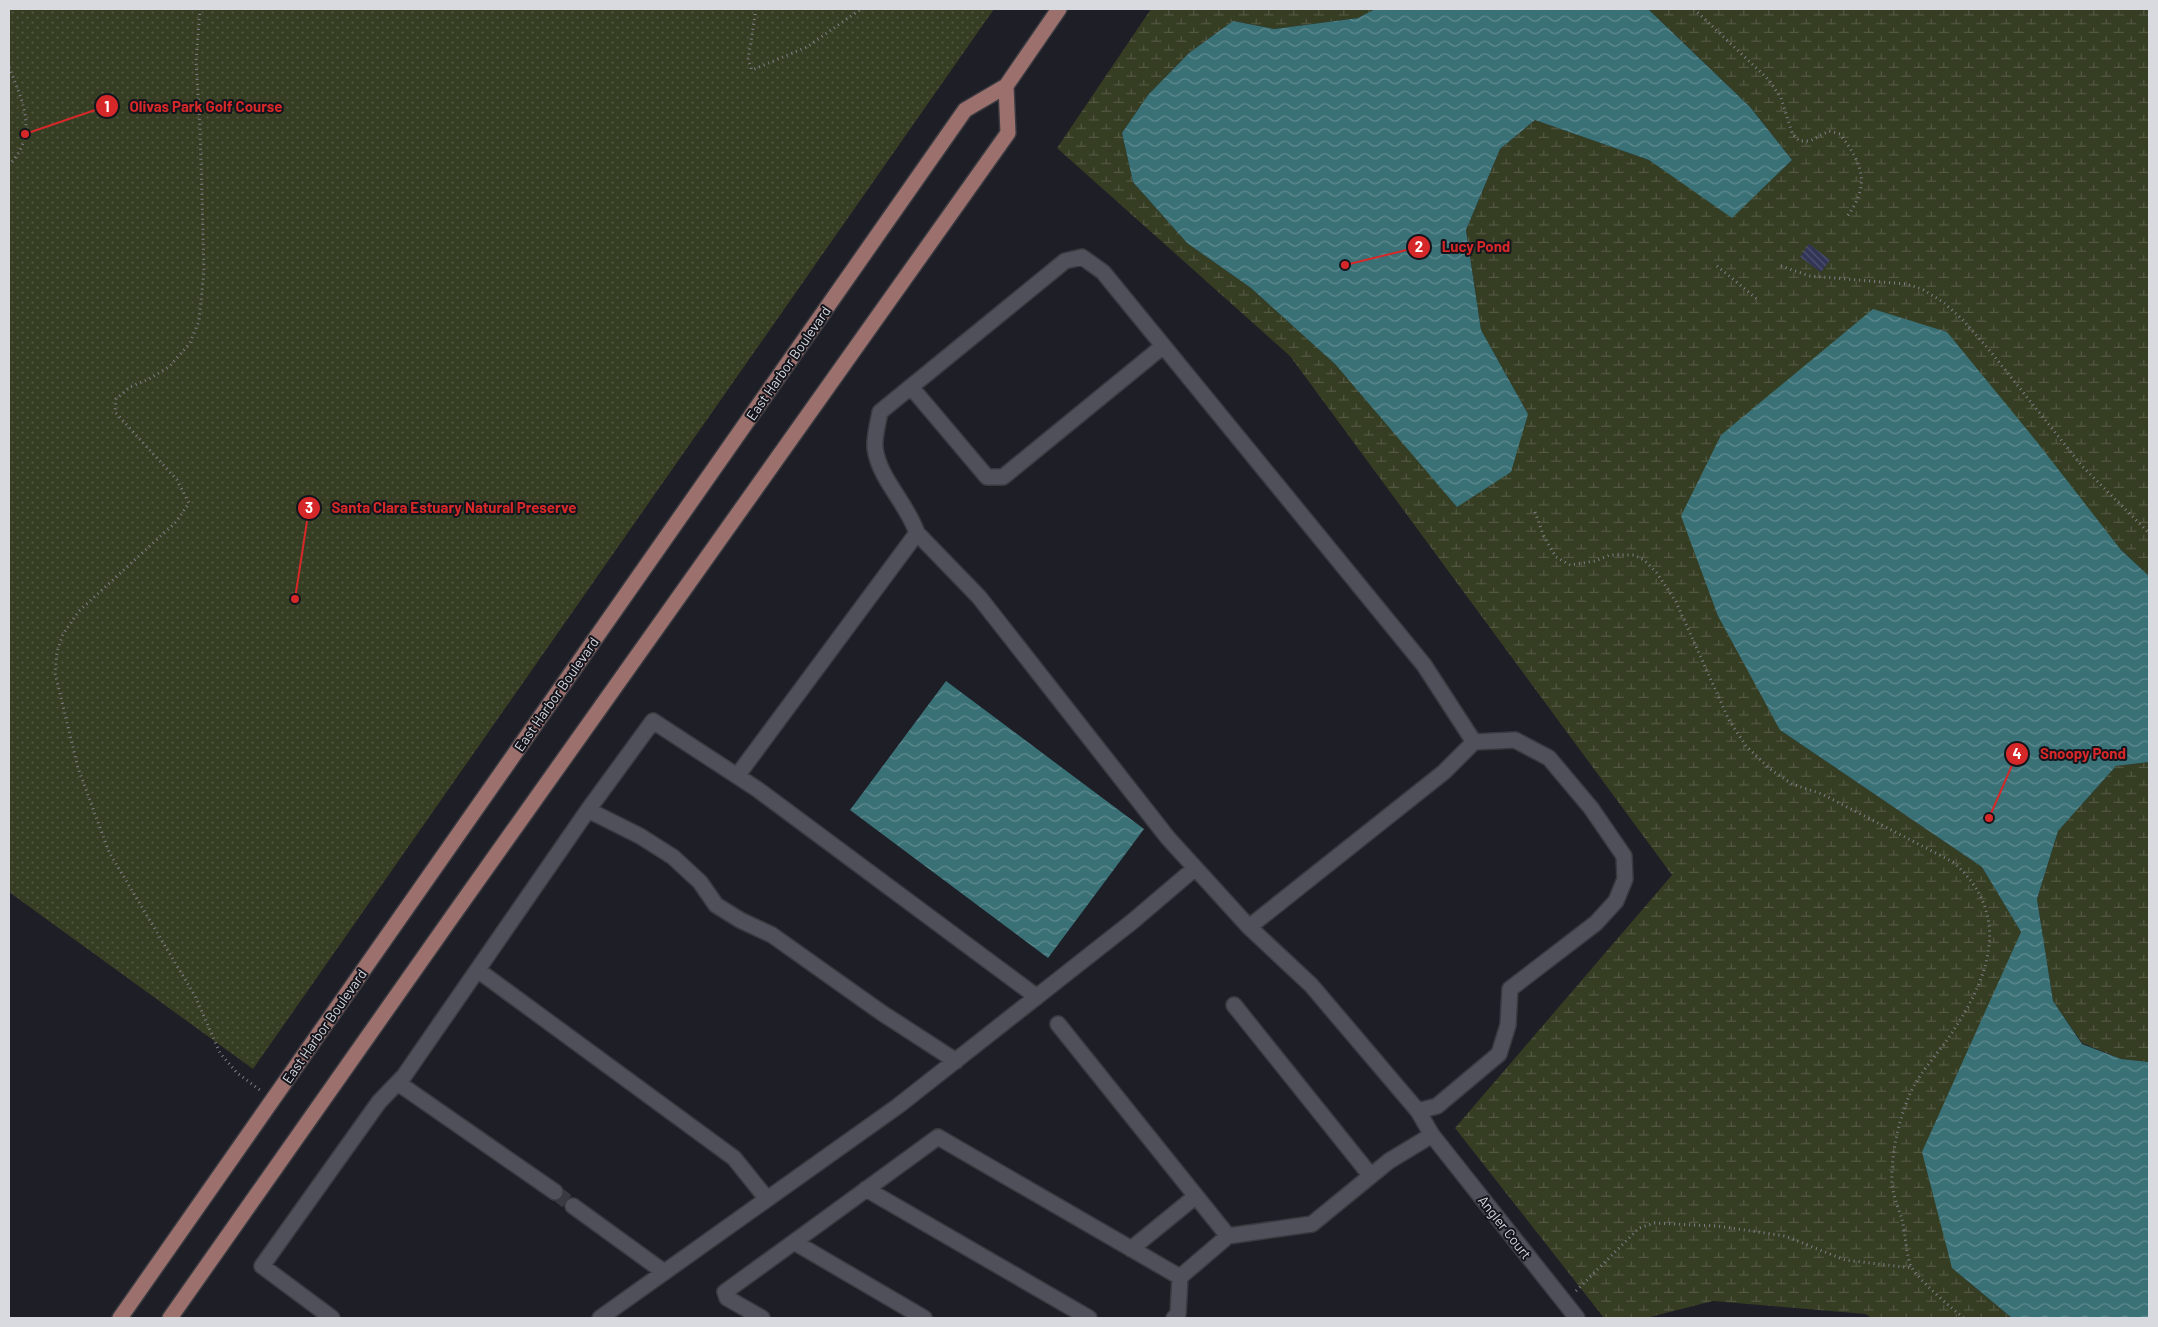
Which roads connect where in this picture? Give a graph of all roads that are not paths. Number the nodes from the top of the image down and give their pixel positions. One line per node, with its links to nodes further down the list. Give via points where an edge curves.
1 (1059, 9): 2 (main road, East Harbor Boulevard)
2 (1006, 86): 30 (main road, East Harbor Boulevard, via 965,110); 31 (main road, via 1008,133 459,905)
3 (1162, 347): 4 (street, via 1103,272 1082,257 1066,261); 4 (street, via 1003,477 987,477); 6 (street, via 1424,665)
4 (911, 387): 5 (street, via 880,412 875,447 882,471 912,518)
5 (917, 533): 7 (street); 9 (street, Angler Court, via 978,597)
6 (1474, 742): 10 (street, via 1444,772); 17 (street, via 1515,740 1549,758 1591,808 1624,856 1625,879 1616,901 1596,923 1510,989 1508,1025 1499,1054 1437,1106)
7 (738, 776): 8 (street, via 653,721); 12 (street)
8 (588, 810): 11 (street); 15 (street, via 640,836 672,857 700,882 716,904 772,935)
9 (1194, 869): 10 (street, Angler Court); 12 (street)
10 (1249, 927): 17 (street, Angler Court, via 1311,985)
11 (479, 971): 16 (street); 23 (street, via 734,1158)
12 (1036, 997): 15 (street)
13 (1234, 1005): 19 (street)
14 (1058, 1024): 22 (street)
15 (956, 1061): 23 (street)
16 (398, 1083): 21 (street); 32 (street, via 379,1102 262,1266)
17 (1418, 1111): 18 (street, Angler Court)
18 (1432, 1135): 19 (street); 38 (street, Angler Court)
19 (1371, 1176): 25 (street, via 1312,1224)
20 (866, 1189): 26 (street); 27 (street, via 938,1137); 36 (street)
21 (555, 1192)
22 (1196, 1196): 25 (street); 27 (street)
23 (767, 1199): 28 (street)
24 (573, 1206): 28 (street)
25 (1228, 1236): 29 (street)
26 (794, 1242): 34 (street, via 725,1292 727,1298); 35 (street)
27 (1132, 1249): 29 (street)
28 (664, 1272): 33 (street)
29 (1180, 1277): 37 (street, via 1178,1314)
30 (120, 1318)
31 (170, 1318)
32 (332, 1318)
33 (600, 1318)
34 (762, 1318)
35 (924, 1318)
36 (1089, 1318)
37 (1174, 1318)
38 (1577, 1318)

